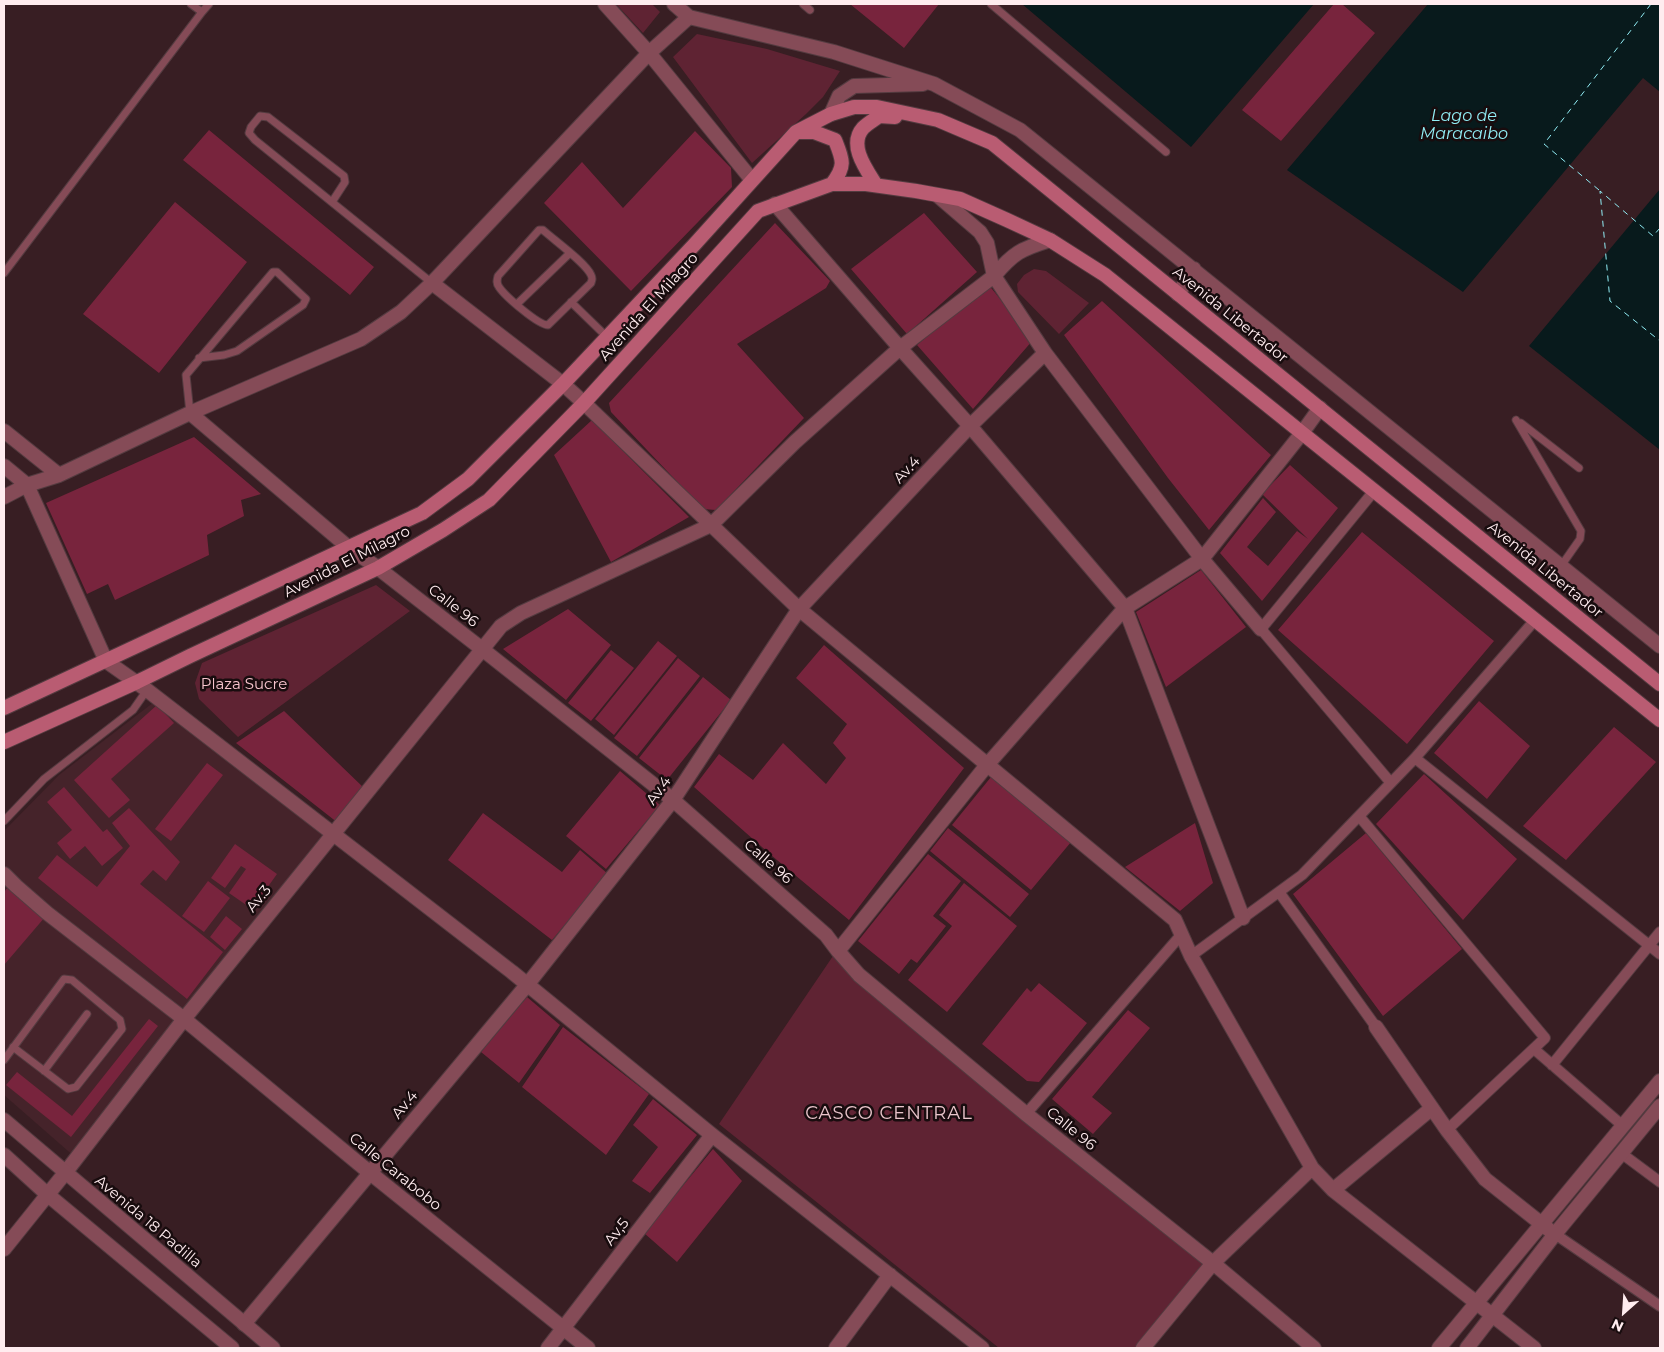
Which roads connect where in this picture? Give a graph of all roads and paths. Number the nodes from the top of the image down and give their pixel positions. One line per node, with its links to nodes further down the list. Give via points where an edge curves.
1 (191, 4): 8 (lane)
2 (209, 4): 8 (lane)
3 (605, 4): 10 (street)
4 (674, 4): 9 (street)
5 (803, 4): 7 (lane)
6 (991, 4): 15 (lane)
7 (810, 10)
8 (202, 12): 25 (lane)
9 (689, 17): 10 (street); 11 (street, via 834,52)
10 (650, 53): 16 (street); 27 (street)
11 (934, 84): 12 (street, via 854,86 839,96); 24 (street, via 1020,130)
12 (831, 114): 13 (main road, Avenida Libertador, via 854,107 877,107); 14 (main road, Avenida Libertador)
13 (938, 120): 18 (main road, via 879,116 862,129 857,146 861,161); 28 (main road, Avenida Libertador, via 992,143)
14 (796, 132): 16 (main road, Avenida Libertador); 17 (main road, via 814,132 835,140 842,157 840,173)
15 (1166, 152)
16 (752, 180): 31 (main road, Avenida El Milagro)
17 (832, 184): 18 (main road); 21 (main road)
18 (876, 185): 19 (main road)
19 (937, 195): 22 (main road, via 960,199); 26 (street, via 980,232 987,243)
20 (332, 202): 20 (lane, via 345,182 344,176 268,117 260,116 249,133 254,140); 27 (lane)
21 (775, 204): 32 (street); 36 (main road, Avenida El Milagro, via 758,211)
22 (1050, 240): 26 (street, Av.3, via 1023,249); 41 (main road, via 1105,275)
23 (570, 253): 29 (lane, via 592,278 591,283); 30 (lane); 30 (lane, via 539,230 498,276 498,286)
24 (1194, 269): 28 (street); 51 (street)
25 (4, 273)
26 (994, 276): 32 (street, Av.3); 33 (street)
27 (432, 283): 35 (street); 38 (street, via 401,312 361,339)
28 (1178, 294): 37 (main road, Avenida Libertador)
29 (571, 302): 30 (lane, via 548,325 539,323); 31 (lane)
30 (517, 304)
31 (607, 337): 35 (main road, Avenida El Milagro)
32 (900, 348): 39 (street); 48 (street, Av.3, via 795,442)
33 (1045, 353): 39 (street, Av.4); 50 (street)
34 (199, 358): 34 (lane, via 237,351 303,305 306,299 277,272 273,272); 38 (lane, via 186,375)
35 (563, 384): 36 (street); 49 (main road, Avenida El Milagro, via 460,484 422,513)
36 (584, 403): 48 (street); 52 (main road, Avenida El Milagro, via 489,500)
37 (1320, 408): 41 (street); 60 (main road, Avenida Libertador)
38 (190, 414): 44 (street); 49 (street, Calle 96)
39 (970, 426): 53 (street); 54 (street, Av.4)
40 (4, 431): 44 (street)
41 (1302, 433): 46 (main road); 50 (street)
42 (4, 466): 45 (street)
43 (1579, 468): 51 (lane, via 1516,420 1581,531 1580,538)
44 (59, 475): 45 (street)
45 (27, 485): 47 (street); 59 (street)
46 (1374, 491): 55 (main road); 56 (street)
47 (4, 497)
48 (711, 525): 54 (street); 58 (street, Av.3, via 521,613 501,626)
49 (348, 547): 52 (street, Calle 96); 59 (main road, Avenida El Milagro)
50 (1202, 559): 53 (street); 56 (street)
51 (1561, 566): 57 (street)
52 (378, 568): 58 (street, Calle 96); 61 (main road, Avenida El Milagro, via 190,656)
53 (1125, 608): 66 (street); 74 (street)
54 (798, 610): 66 (street); 68 (street, Av.4)
55 (1535, 620): 63 (main road); 65 (street)
56 (1261, 629): 67 (street)
57 (1660, 646)
58 (482, 649): 68 (street, Calle 96); 71 (street, Av.3)
59 (106, 661): 61 (street); 62 (main road, Avenida El Milagro)
60 (1660, 684)
61 (142, 686): 64 (main road, Avenida El Milagro); 70 (lane, via 133,710 44,779); 71 (street)
62 (4, 708)
63 (1660, 720)
64 (4, 742)
65 (1415, 758): 67 (street); 77 (street)
66 (987, 765): 76 (street, via 1175,920); 78 (street)
67 (1391, 783): 69 (street)
68 (673, 800): 78 (street, Calle 96, via 826,934); 81 (street, Av.4)
69 (1359, 816): 73 (street, via 1302,875); 86 (street, via 1545,1038)
70 (4, 820)
71 (333, 835): 81 (street); 83 (street, Av.3)
72 (4, 874): 83 (street, Calle Carabobo, via 47,913)
73 (1279, 892): 74 (street); 84 (street)
74 (1243, 918): 80 (street)
75 (1660, 932): 77 (street)
76 (1181, 935): 80 (street); 93 (street)
77 (1649, 945): 79 (street); 88 (street)
78 (838, 951): 93 (street, Calle 96, via 859,975)
79 (1660, 954)
80 (1191, 956): 100 (street)
81 (527, 985): 97 (street); 101 (street, Av.4)
82 (87, 1014): 89 (lane)
83 (184, 1019): 101 (street, Calle Carabobo); 102 (street, Av.3)
84 (1376, 1027): 92 (street)
85 (13, 1047): 87 (lane); 89 (lane); 89 (lane, via 64,979 72,980 120,1020 122,1028 76,1087 68,1089)
86 (1534, 1049): 88 (street); 96 (street)
87 (4, 1060)
88 (1552, 1065): 95 (street)
89 (44, 1071)
90 (1660, 1081): 95 (street)
91 (1660, 1106): 98 (street)
92 (1432, 1108): 96 (street); 104 (street)
93 (1026, 1114): 109 (street, Calle 96)
94 (4, 1120): 102 (street, Avenida 18 Padilla)
95 (1622, 1126): 106 (street)
96 (1447, 1130): 106 (street, via 1485,1179)
97 (712, 1135): 110 (street); 115 (street, Av,5)
98 (1621, 1153): 103 (street); 107 (street)
99 (4, 1155): 105 (street)
100 (1312, 1168): 104 (street); 109 (street)
101 (369, 1172): 114 (street, Av.4); 115 (street, Calle Carabobo)
102 (65, 1173): 105 (street, Av.3); 114 (street, Avenida 18 Padilla)
103 (1660, 1182)
104 (1333, 1190): 111 (street)
105 (48, 1195): 108 (street, Av.3); 116 (street)
106 (1541, 1223): 107 (street); 111 (street)
107 (1555, 1234): 112 (street); 113 (street)
108 (4, 1249)
109 (1213, 1263): 122 (street); 123 (street, Calle 96)
110 (890, 1276): 120 (street); 121 (street)
111 (1477, 1303): 113 (street); 124 (street)
112 (1660, 1306)
113 (1493, 1315): 125 (street); 126 (street)
114 (244, 1324): 117 (street, Avenida 18 Padilla)
115 (564, 1328): 118 (street, Av,5); 119 (street, Calle Carabobo)
116 (229, 1347)
117 (273, 1348)
118 (548, 1348)
119 (588, 1348)
120 (836, 1348)
121 (982, 1348)
122 (1143, 1348)
123 (1314, 1348)
124 (1439, 1348)
125 (1467, 1348)
126 (1534, 1348)

